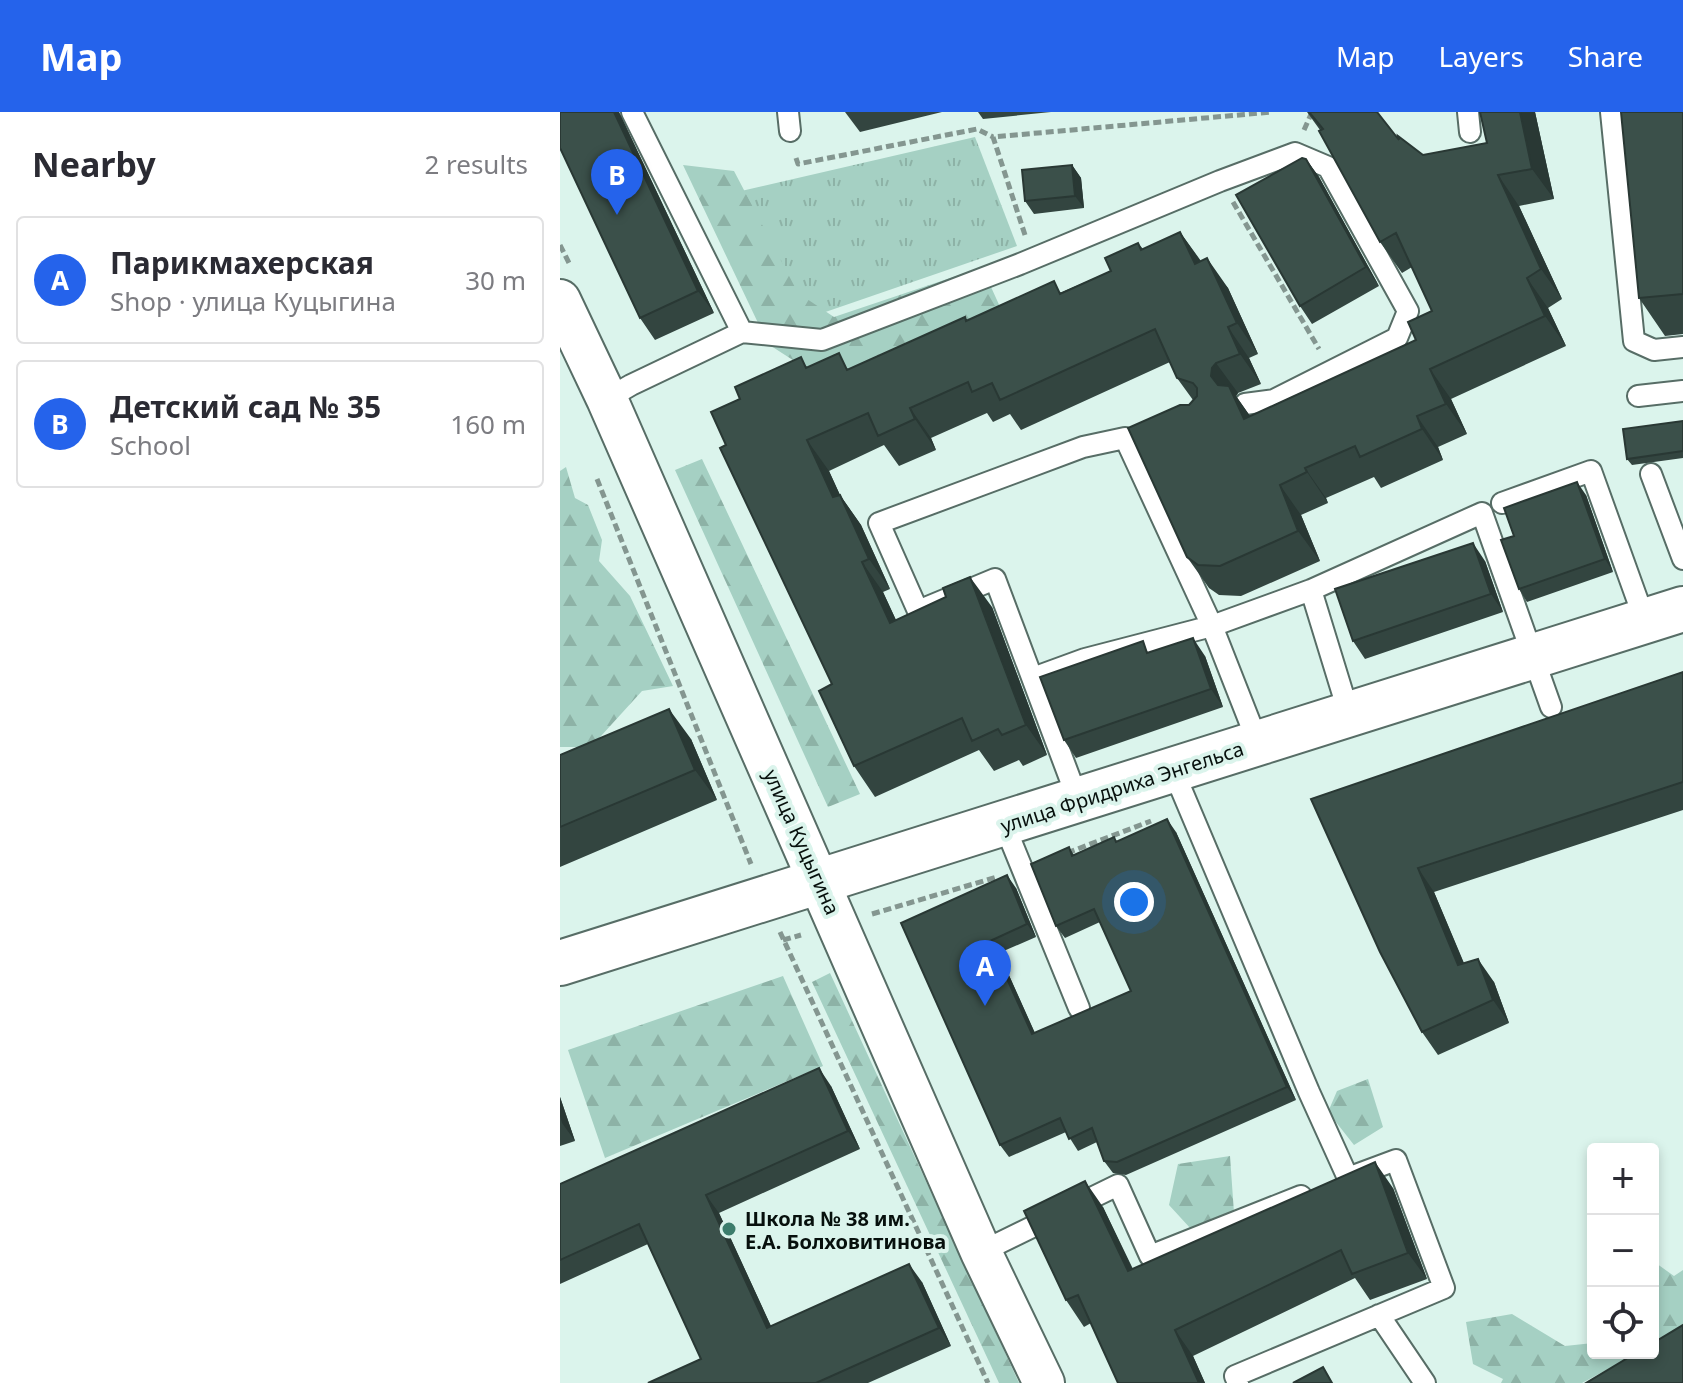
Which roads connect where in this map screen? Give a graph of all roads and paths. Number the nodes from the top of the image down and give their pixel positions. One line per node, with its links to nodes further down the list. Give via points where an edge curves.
1 (632, 112): 9 (lane)
2 (1272, 112): 5 (path)
3 (1611, 112): 10 (lane, via 1634,341 1654,350)
4 (789, 122): 5 (path, via 798,164 977,129)
5 (993, 137): 7 (path)
6 (1220, 181): 7 (lane); 11 (path); 11 (lane, via 1295,153 1328,167 1408,311 1397,338)
7 (1032, 259): 9 (lane, via 822,340)
8 (560, 300): 14 (street, улица Куцыгина)
9 (742, 332): 14 (lane)
10 (1683, 347)
11 (1331, 370): 15 (lane, via 1274,400)
12 (1683, 391): 13 (lane)
13 (1638, 396)
14 (607, 399): 32 (street, улица Куцыгина)
15 (1245, 404)
16 (595, 472): 31 (path)
17 (1651, 474): 19 (lane)
18 (1502, 503): 21 (lane, via 1591,471)
19 (1683, 559)
20 (1311, 590): 22 (lane); 23 (lane, via 1482,513); 26 (lane)
21 (1664, 615): 23 (street, улица Фридриха Энгельса)
22 (1212, 626): 24 (lane); 24 (lane, via 1131,435 1083,447 879,523 918,611 995,579); 27 (lane)
23 (1533, 656): 25 (lane); 26 (street, улица Фридриха Энгельса)
24 (1033, 678): 29 (lane)
25 (1551, 707)
26 (1349, 714): 27 (street, улица Фридриха Энгельса)
27 (1258, 743): 28 (street, улица Фридриха Энгельса)
28 (1173, 770): 29 (street, улица Фридриха Энгельса); 36 (lane, via 1303,1078)
29 (1078, 800): 30 (street, улица Фридриха Энгельса)
30 (1004, 824): 32 (street, улица Фридриха Энгельса); 35 (lane)
31 (751, 863)
32 (819, 882): 34 (street, улица Фридриха Энгельса); 37 (street, улица Куцыгина)
33 (783, 940): 39 (path)
34 (560, 963)
35 (1079, 1008)
36 (1334, 1184): 37 (lane, via 1150,1256 1118,1185); 38 (lane, via 1396,1160 1444,1288)
37 (981, 1252): 40 (street, улица Куцыгина)
38 (1379, 1315): 41 (lane, via 1235,1376); 42 (lane)
39 (988, 1383)
40 (1044, 1383)
41 (1238, 1383)
42 (1425, 1383)

